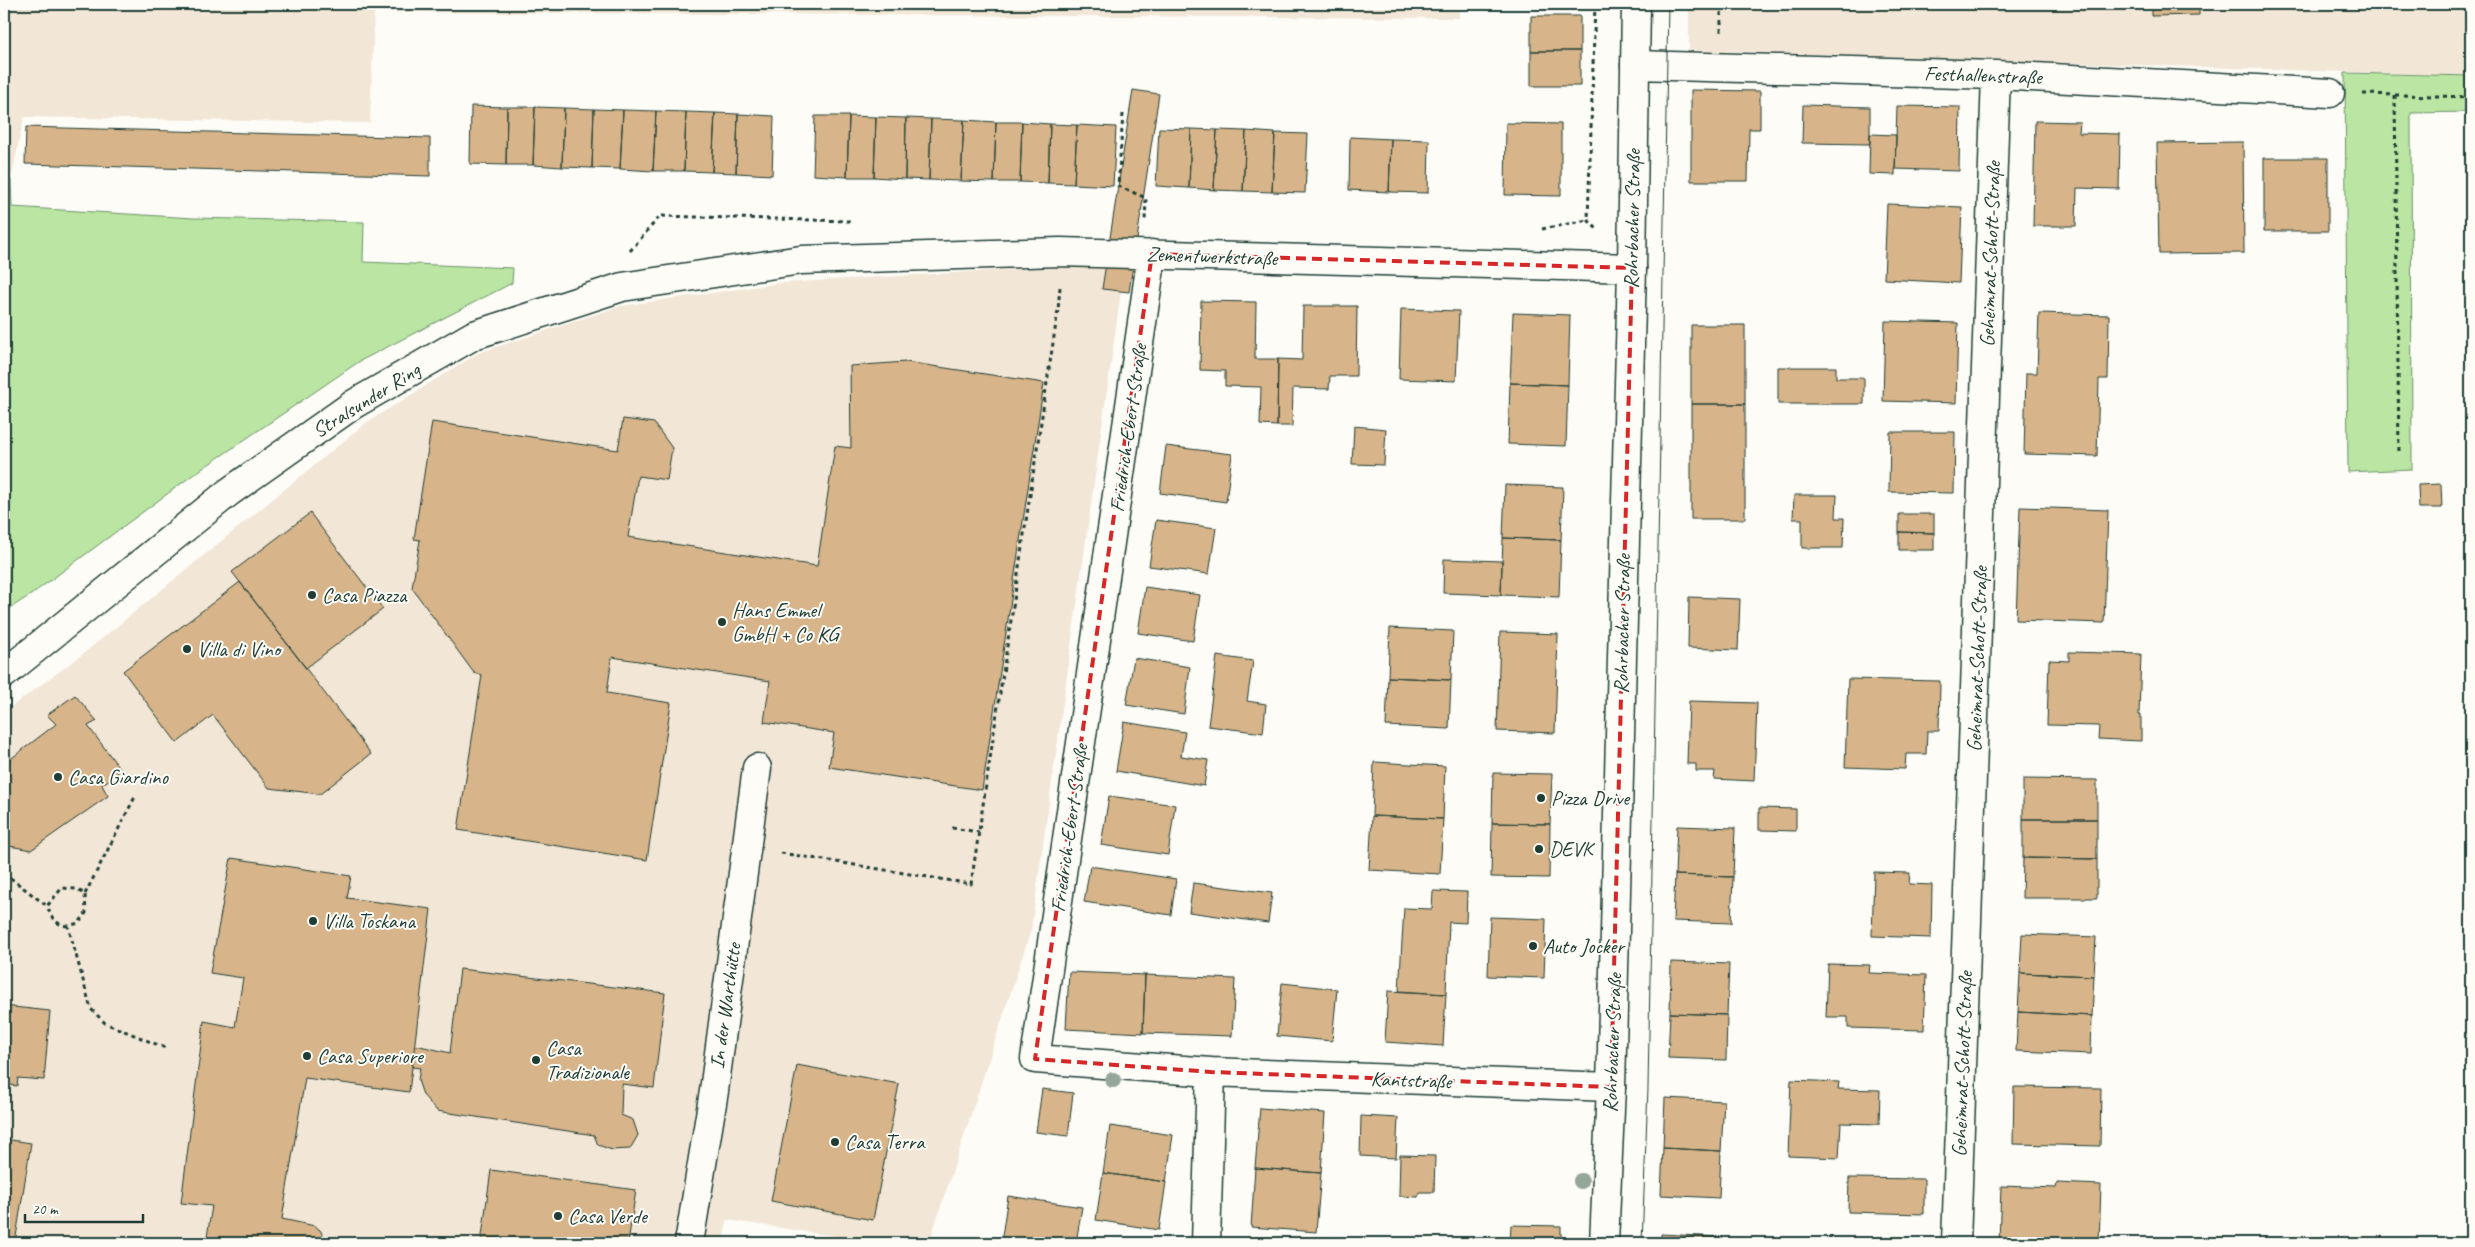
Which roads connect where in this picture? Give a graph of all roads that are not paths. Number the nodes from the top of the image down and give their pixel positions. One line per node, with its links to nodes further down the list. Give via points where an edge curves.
1 (1636, 4): 2 (street, Rohrbacher Straße)
2 (1635, 65): 3 (street, Festhallenstraße); 7 (street, Rohrbacher Straße)
3 (1996, 75): 4 (street, Festhallenstraße); 15 (street, Geheimrat-Schott-Straße)
4 (2330, 93)
5 (1149, 242): 6 (street, Zementwerkstraße, via 1060,252); 7 (street, Zementwerkstraße); 10 (street, Friedrich-Ebert-Straße, via 1035,1059)
6 (793, 261): 8 (street, Stralsunder Ring, via 622,287 474,335 354,404 229,492)
7 (1632, 268): 11 (street, Rohrbacher Straße)
8 (4, 674)
9 (757, 768): 12 (street, In der Warthütte, via 714,1091)
10 (1211, 1072): 11 (street, Kantstraße); 13 (street)
11 (1611, 1087): 14 (street, Rohrbacher Straße)
12 (689, 1243)
13 (1206, 1243)
14 (1604, 1243)
15 (1956, 1243)

